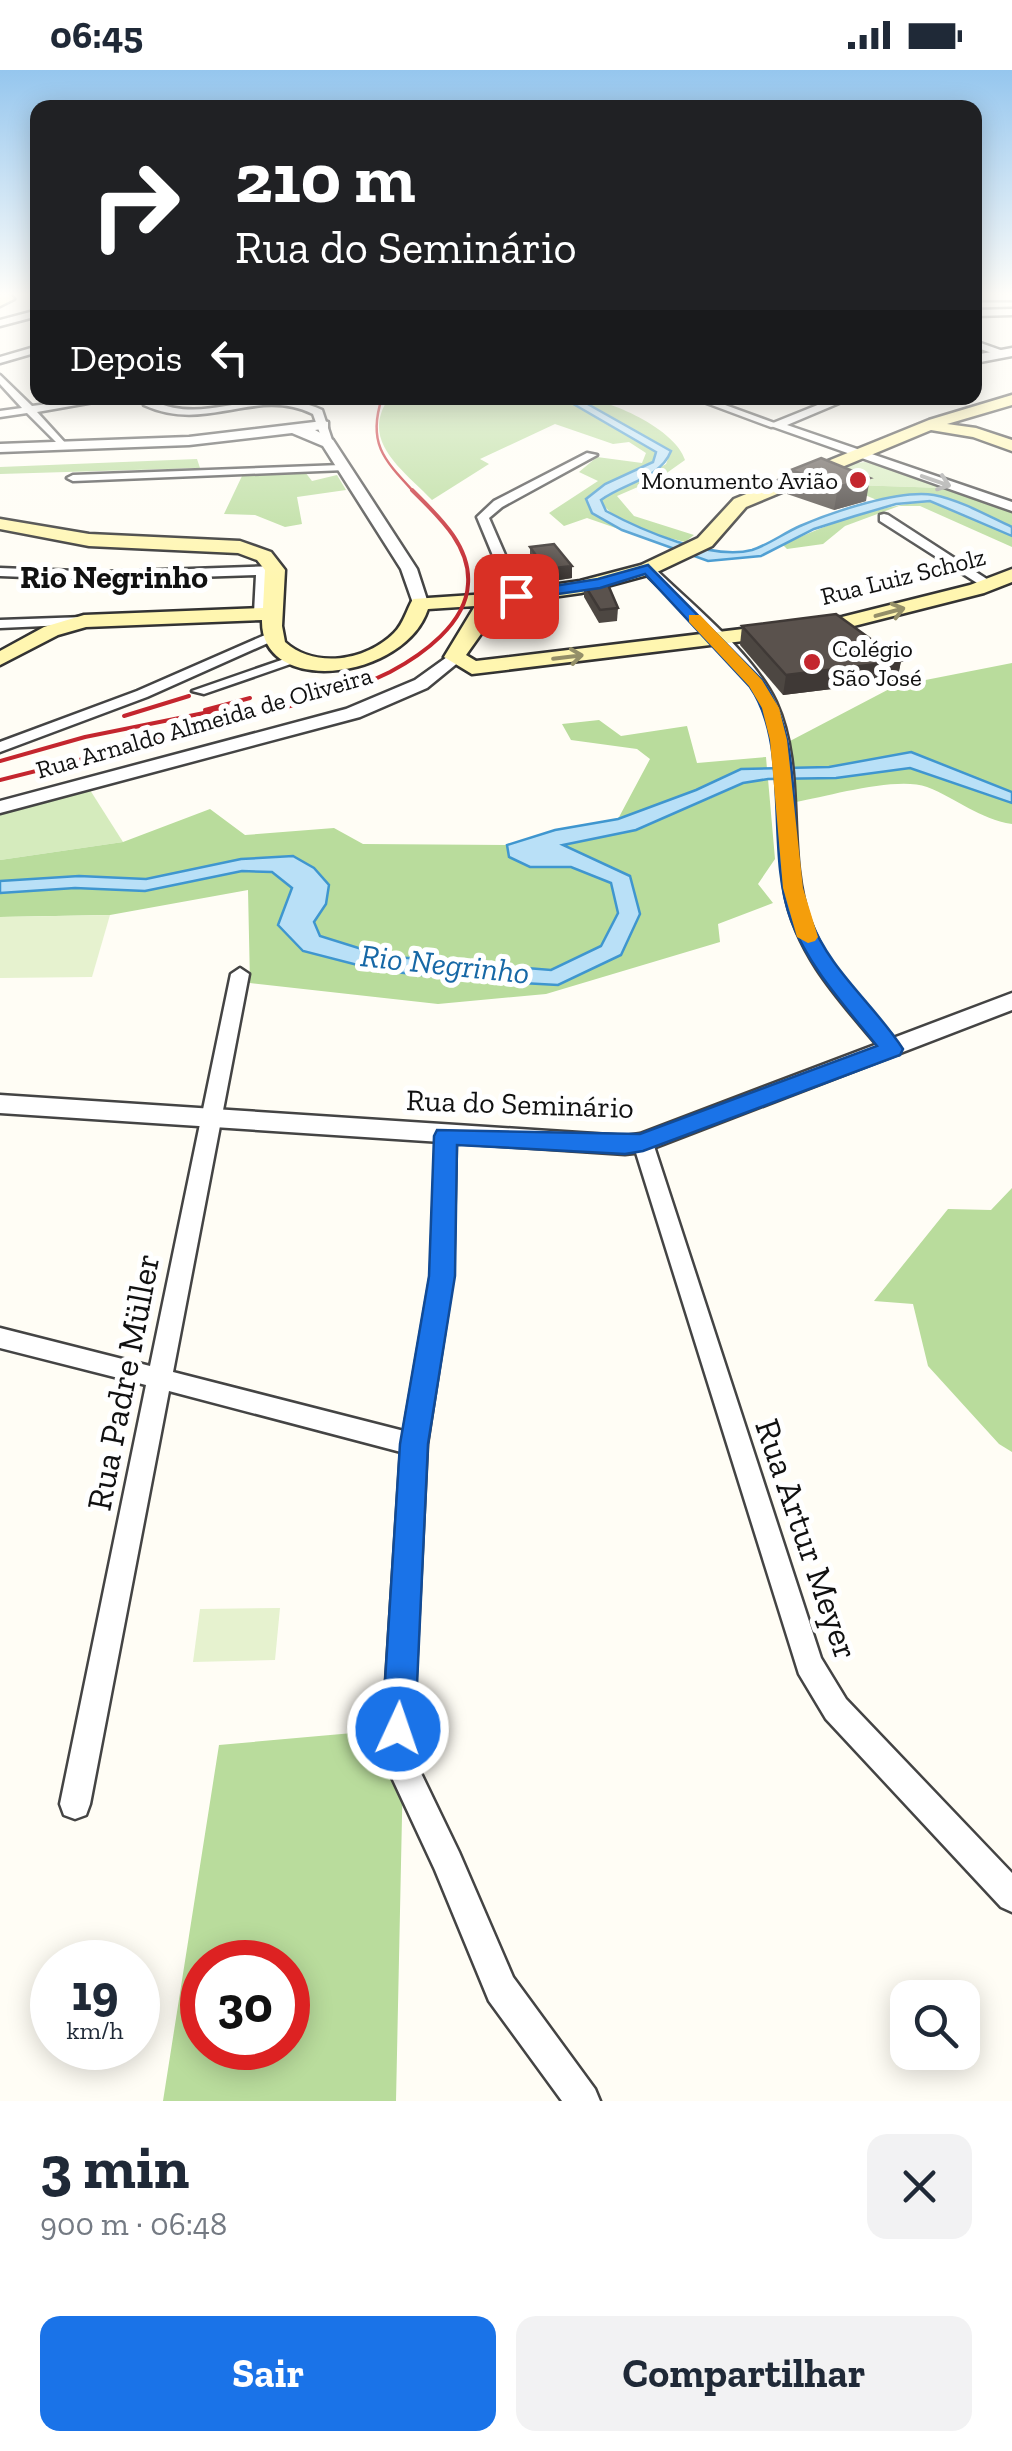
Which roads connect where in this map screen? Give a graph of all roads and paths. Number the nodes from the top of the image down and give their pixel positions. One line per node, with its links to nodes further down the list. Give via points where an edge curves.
1 (11, 390): 9 (street)
2 (1012, 403): 13 (main road); 15 (main road)
3 (65, 405): 9 (street)
4 (151, 405): 5 (street, via 186,413)
5 (240, 405)
6 (302, 405): 12 (street, via 318,412)
7 (719, 405): 11 (street)
8 (826, 405): 11 (street)
9 (30, 410): 10 (street); 17 (street)
10 (0, 414)
11 (775, 424): 20 (street)
12 (323, 425): 14 (street); 16 (street)
13 (972, 425): 15 (main road); 18 (main road)
14 (287, 430): 16 (street); 17 (street)
15 (916, 432): 20 (main road)
16 (328, 443): 22 (street)
17 (63, 446): 19 (street)
18 (1012, 446)
19 (0, 448)
20 (860, 454): 24 (street, one-way to 24); 27 (main road, via 736,506 705,542)
21 (591, 455): 32 (street, via 483,517)
22 (341, 468): 23 (street); 34 (street, via 410,569)
23 (72, 478)
24 (1012, 508)
25 (884, 518): 31 (street)
26 (0, 524): 28 (main road, via 106,543 240,547 257,551)
27 (648, 569): 32 (main road); 39 (street)
28 (268, 570): 29 (street); 35 (main road)
29 (0, 572)
30 (1012, 576): 31 (main road, Rua Luiz Scholz)
31 (990, 585): 39 (main road, Rua Luiz Scholz, one-way to 31, via 860,620)
32 (516, 596): 33 (main road)
33 (488, 600): 34 (main road); 42 (main road)
34 (420, 603): 41 (main road, via 404,633 369,658 331,666)
35 (268, 613): 36 (main road); 38 (main road)
36 (84, 621): 37 (street); 40 (main road)
37 (0, 624)
38 (272, 636): 41 (main road); 44 (street)
39 (714, 639): 42 (main road, Rua Luiz Scholz, one-way to 39); 48 (street, via 767,700 780,756 793,888 806,933)
40 (0, 659)
41 (298, 659): 43 (street)
42 (462, 663): 45 (street, Rua Arnaldo Almeida de Oliveira, via 326,721)
43 (199, 691)
44 (0, 747)
45 (0, 806)
46 (240, 974): 50 (street, Rua Padre Müller)
47 (1012, 1002): 48 (street, Rua do Seminário)
48 (892, 1049): 52 (street, Rua do Seminário)
49 (0, 1104): 50 (street, Rua do Seminário)
50 (211, 1120): 51 (street, Rua do Seminário); 54 (street, Rua Padre Müller)
51 (446, 1136): 52 (street, Rua do Seminário); 55 (street, via 442,1276)
52 (643, 1142): 57 (street, Rua Artur Meyer, via 808,1664 836,1709)
53 (0, 1338): 54 (street)
54 (160, 1377): 55 (street); 56 (street, Rua Padre Müller)
55 (414, 1444): 58 (street, via 398,1729 403,1769 502,1989)
56 (75, 1804)
57 (1012, 1896)
58 (583, 2101)

